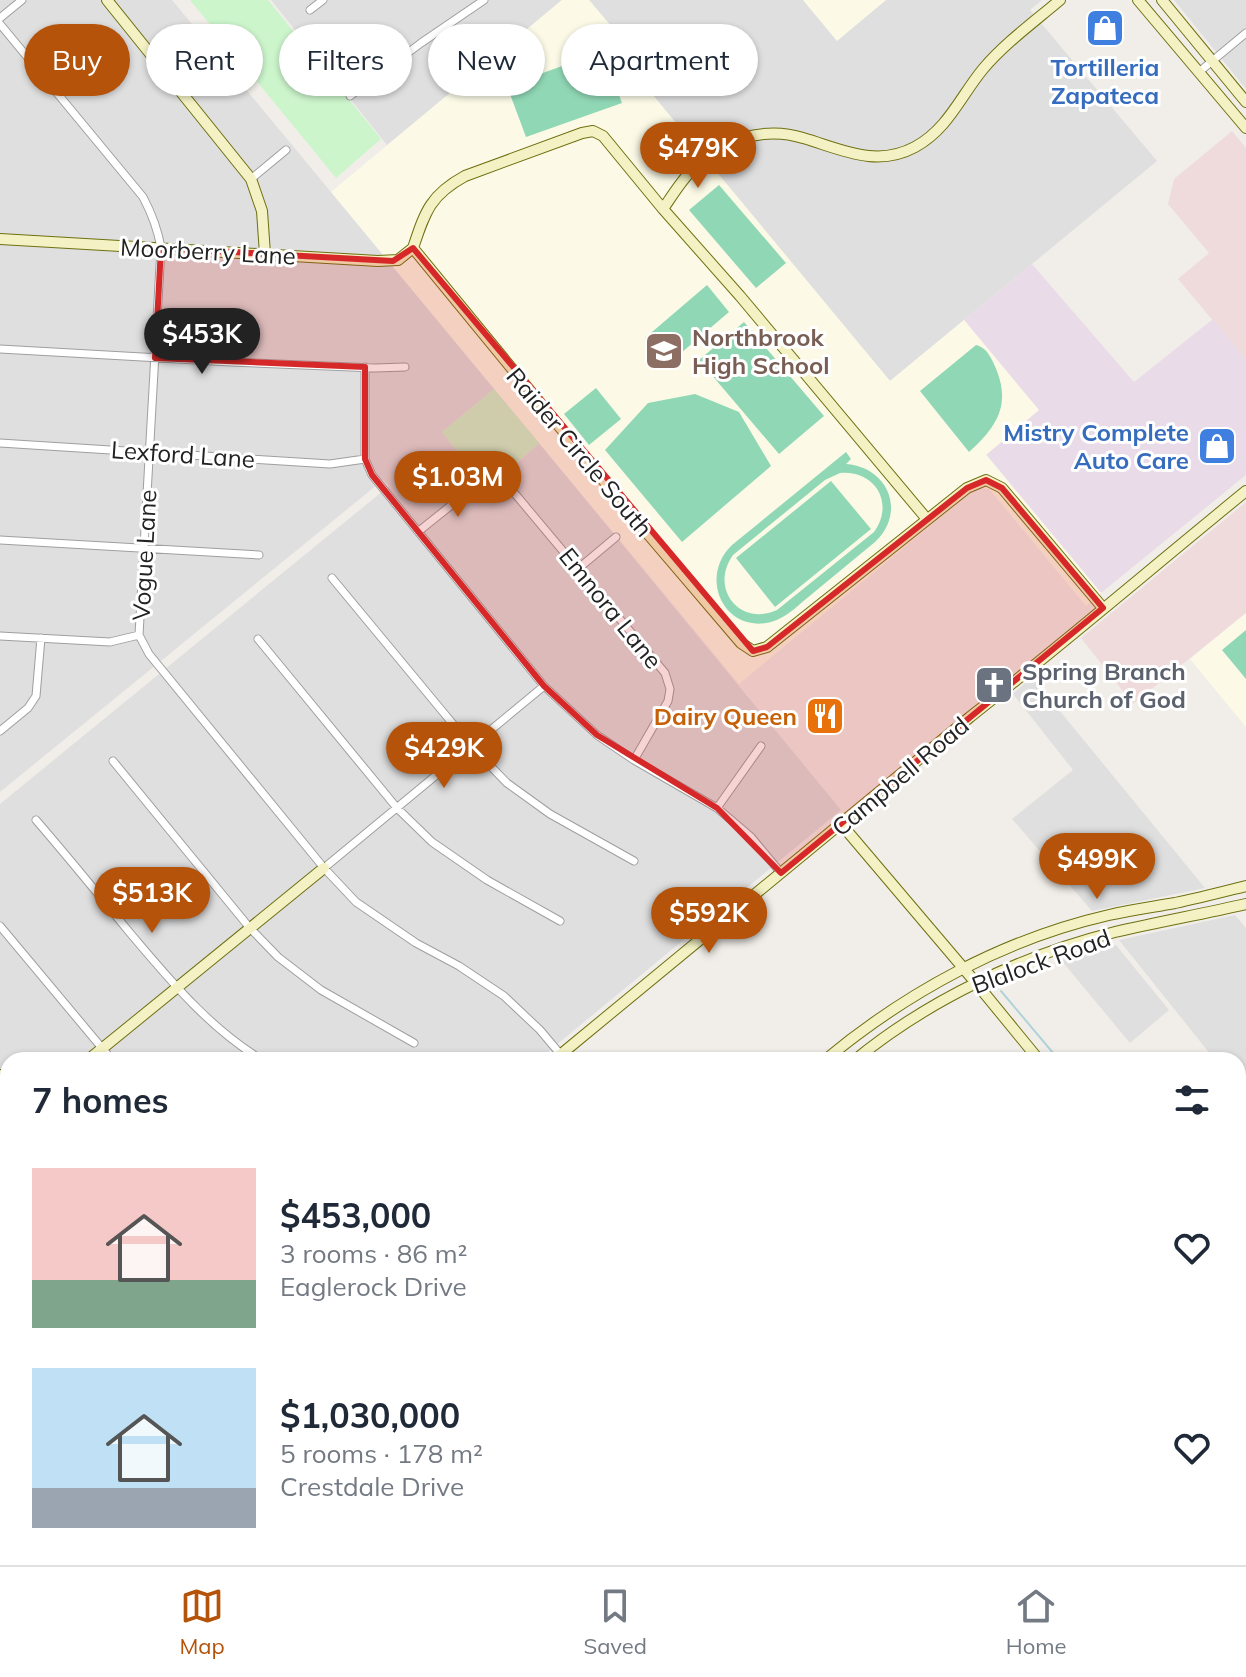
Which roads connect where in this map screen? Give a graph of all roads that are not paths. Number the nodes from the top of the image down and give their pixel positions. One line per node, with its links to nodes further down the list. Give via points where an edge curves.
1 (22, 0): 9 (street)
2 (107, 0): 19 (street)
3 (323, 0): 8 (street)
4 (484, 0): 13 (street)
5 (1060, 0): 20 (street, via 980,72 938,131 915,148 864,156 778,133 739,138 692,169)
6 (1138, 0): 11 (street)
7 (1162, 0): 10 (street)
8 (310, 10)
9 (0, 21): 22 (street, Vogue Lane, via 143,197)
10 (1179, 21): 11 (street); 14 (street)
11 (1165, 33): 15 (street)
12 (1246, 33): 14 (street)
13 (412, 50)
14 (1212, 61): 15 (street); 16 (street)
15 (1199, 72): 17 (street)
16 (1246, 102)
17 (1246, 128)
18 (286, 150): 19 (street)
19 (251, 179): 24 (street, via 262,211)
20 (663, 209): 23 (street, via 603,136 593,131 448,185 431,203); 33 (street)
21 (0, 239): 22 (street, Moorberry Lane)
22 (161, 248): 24 (street, Moorberry Lane); 26 (street, Vogue Lane)
23 (413, 248): 24 (street, Moorberry Lane, via 393,261); 33 (street, Raider Circle South, via 636,520 753,651 767,647)
24 (265, 254)
25 (0, 349): 26 (street)
26 (155, 358): 27 (street); 30 (street, Vogue Lane)
27 (365, 367): 28 (street); 31 (street)
28 (405, 367)
29 (0, 443): 30 (street, Lexford Lane)
30 (150, 452): 31 (street, Lexford Lane, via 330,464); 37 (street, Vogue Lane)
31 (365, 459): 34 (street)
32 (1246, 491): 41 (street, Campbell Road)
33 (926, 518): 41 (street, via 986,480 1002,488)
34 (419, 531): 39 (street, Emnora Lane, via 484,479 506,483); 46 (street)
35 (616, 537): 39 (street)
36 (0, 540): 37 (street)
37 (144, 549): 38 (street); 42 (street, Vogue Lane)
38 (259, 555)
39 (579, 568): 50 (street, Emnora Lane, via 665,673 670,689)
40 (332, 578): 49 (street)
41 (1103, 608): 55 (street, Campbell Road)
42 (139, 635): 44 (street, via 110,642); 57 (street, Vogue Lane, via 160,669)
43 (0, 636): 44 (street)
44 (41, 638): 47 (street, via 36,696)
45 (258, 639): 52 (street)
46 (544, 686): 49 (street); 50 (street, via 597,735)
47 (0, 731)
48 (761, 746): 53 (street)
49 (472, 747): 52 (street); 56 (street, via 507,783 550,814)
50 (634, 760): 53 (street)
51 (113, 761): 63 (street)
52 (397, 808): 57 (street); 61 (street, via 432,842)
53 (717, 808): 58 (street)
54 (36, 820): 66 (street)
55 (842, 825): 58 (street, Campbell Road); 64 (street)
56 (634, 861)
57 (324, 868): 63 (street); 72 (street, Vogue Lane, via 356,902 391,927 504,996)
58 (781, 873): 73 (street, Campbell Road)
59 (1246, 886): 64 (street, Blalock Road, via 1108,915)
60 (1246, 904): 65 (street, Blalock Road, via 1113,933)
61 (560, 921)
62 (0, 926): 68 (street)
63 (249, 927): 66 (street); 67 (street, via 321,990)
64 (963, 968): 65 (street); 74 (street, Blalock Road)
65 (976, 983): 75 (street, Blalock Road, via 919,1013); 76 (street)
66 (176, 987): 68 (street); 71 (street)
67 (414, 1043)
68 (102, 1049): 69 (street); 70 (street)
69 (98, 1052)
70 (105, 1052)
71 (250, 1052)
72 (553, 1052)
73 (563, 1052)
74 (835, 1052)
75 (866, 1052)
76 (1032, 1052)

